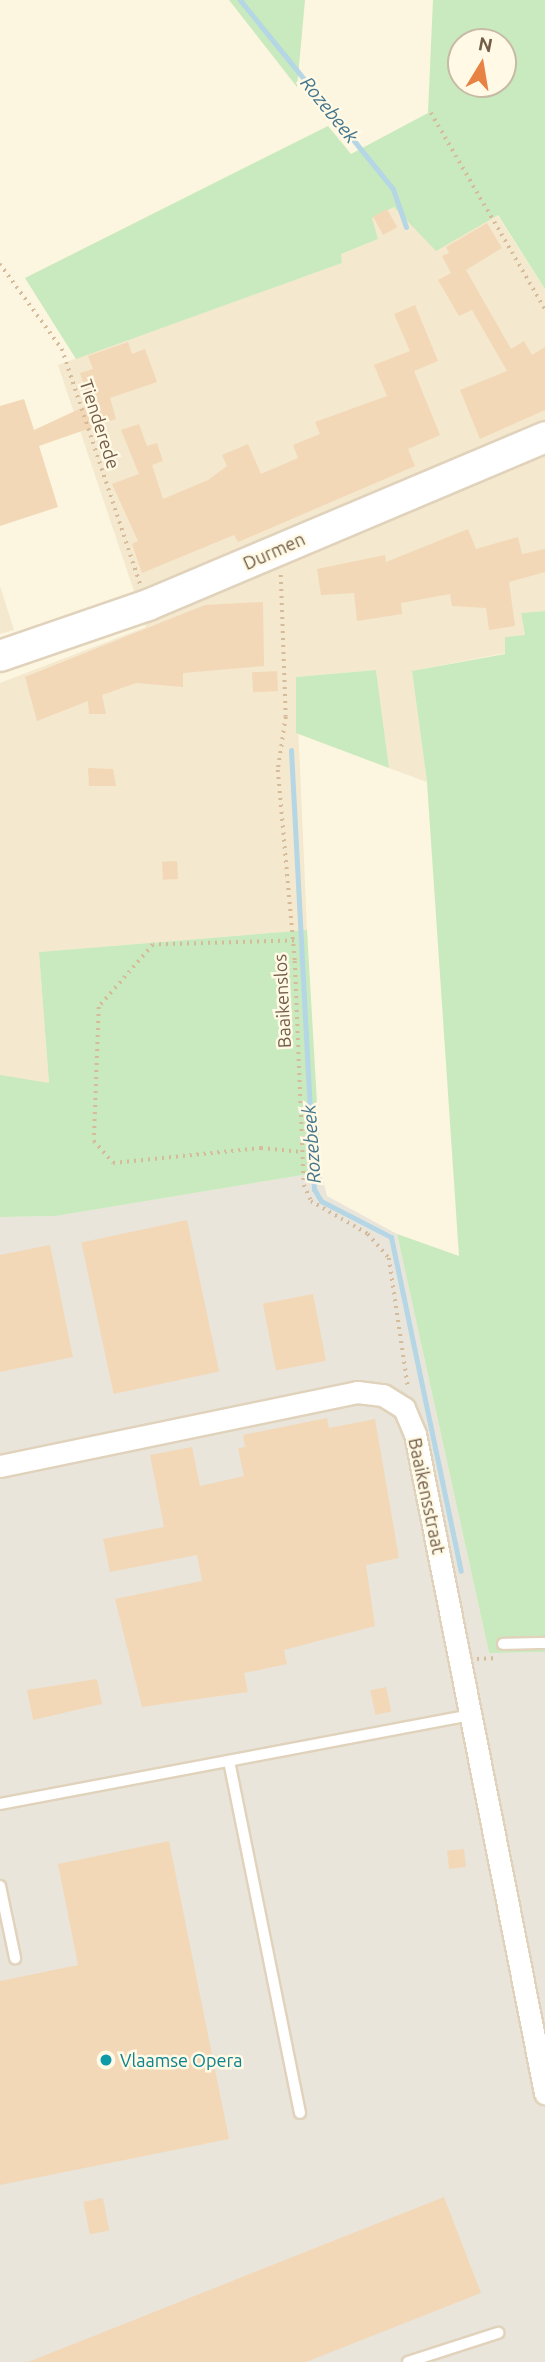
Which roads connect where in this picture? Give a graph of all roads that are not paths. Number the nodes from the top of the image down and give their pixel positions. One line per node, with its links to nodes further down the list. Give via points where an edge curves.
1 (545, 437): 2 (street, Durmen, via 148,605)
2 (0, 656)
3 (0, 1466): 6 (street, Baaikensstraat, via 357,1392 383,1395 404,1408 415,1434)
4 (545, 1643): 5 (lane)
5 (503, 1644)
6 (471, 1715): 7 (lane); 11 (street, Baaikensstraat)
7 (229, 1762): 8 (lane); 13 (lane)
8 (0, 1804)
9 (0, 1886): 10 (lane)
10 (15, 1958)
11 (535, 1991): 12 (street, Baaikensstraat)
12 (545, 2093)
13 (300, 2113)
14 (498, 2333): 15 (lane)
15 (408, 2362)

